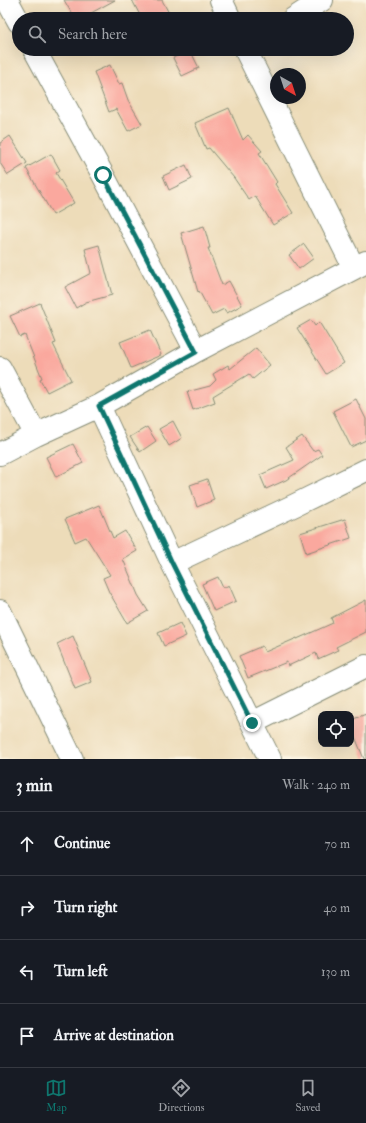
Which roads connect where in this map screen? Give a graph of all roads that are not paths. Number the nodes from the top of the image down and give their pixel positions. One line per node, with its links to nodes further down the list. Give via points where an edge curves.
1 (7, 0): 4 (street)
2 (221, 0): 5 (street)
3 (322, 0): 6 (street)
4 (14, 12)
5 (227, 12)
6 (304, 12)
7 (38, 56): 10 (street)
8 (249, 56): 9 (street)
9 (360, 265): 10 (street)
10 (196, 352): 12 (street)
11 (0, 368): 13 (street)
12 (99, 406): 13 (street); 16 (street)
13 (36, 435): 14 (street)
14 (0, 454)
15 (366, 470): 16 (street)
16 (172, 563): 19 (street)
17 (0, 611): 20 (street)
18 (366, 666): 19 (street)
19 (252, 723): 21 (street)
20 (72, 759)
21 (270, 759)

